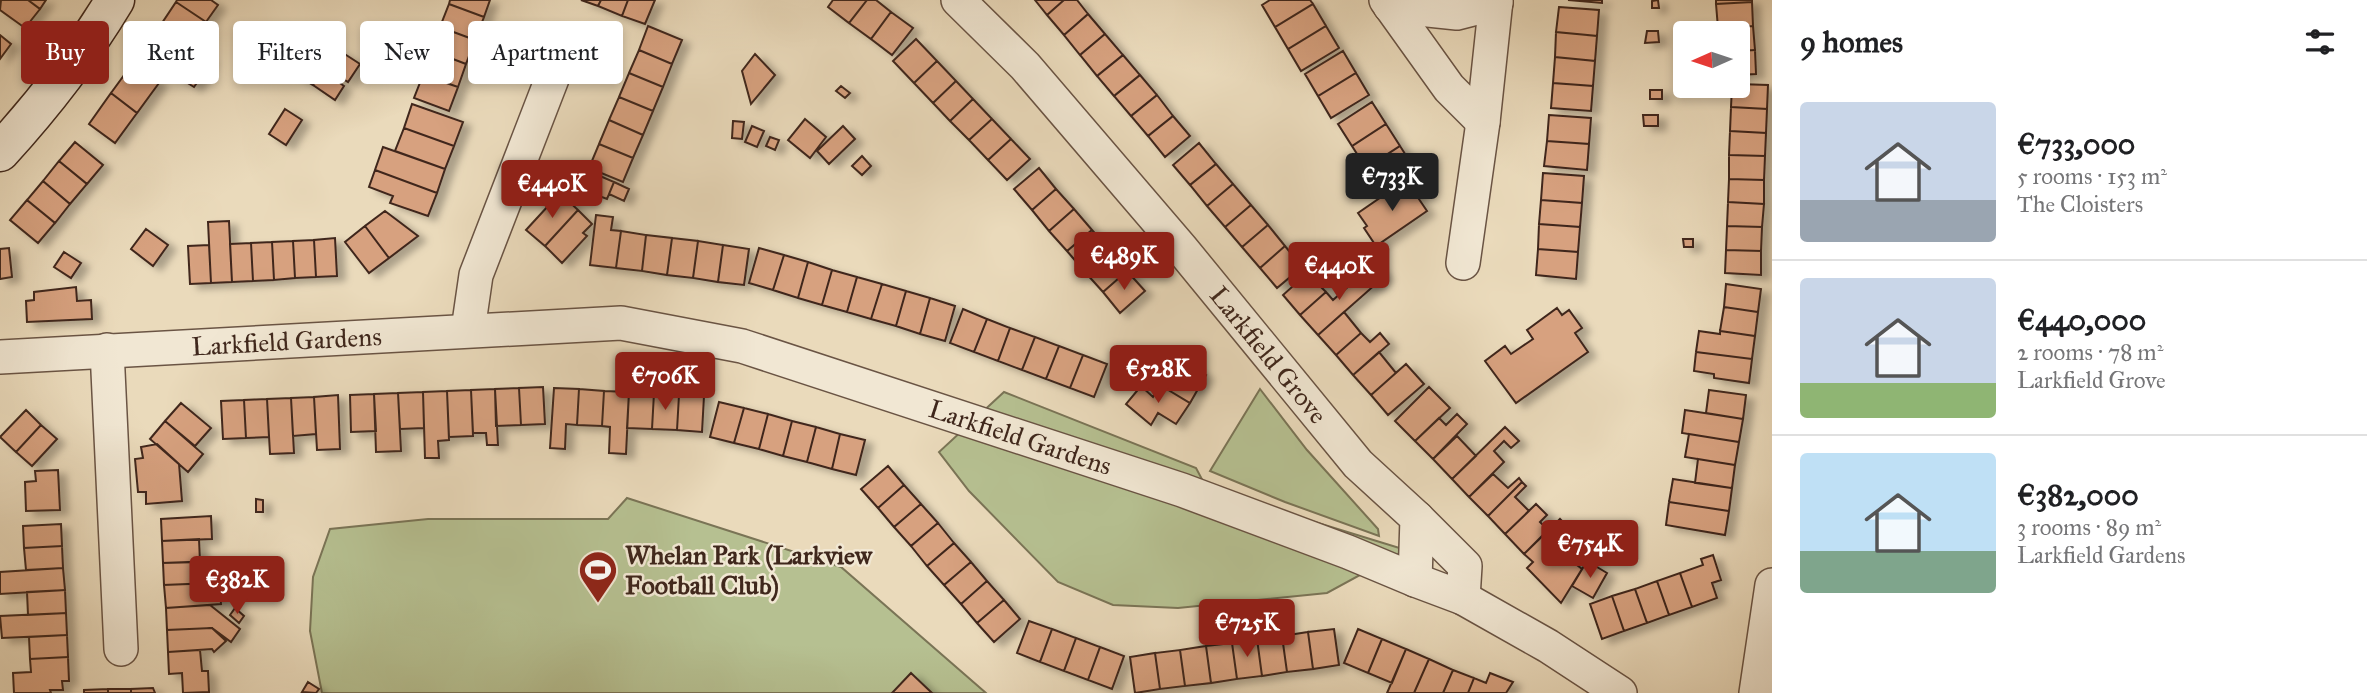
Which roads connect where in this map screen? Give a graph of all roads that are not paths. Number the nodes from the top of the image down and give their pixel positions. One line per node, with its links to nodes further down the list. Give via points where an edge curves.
1 (115, 0): 7 (street, via 42,106)
2 (958, 0): 12 (street, Larkfield Grove, via 1034,76 1358,464)
3 (1496, 1): 4 (street, via 1457,13); 6 (street)
4 (1388, 3): 6 (street, via 1449,88)
5 (550, 84): 9 (street, via 476,275)
6 (1483, 122): 8 (street)
7 (0, 152)
8 (1464, 263)
9 (467, 330): 10 (street, Larkfield Gardens); 13 (street, Larkfield Gardens, via 621,323 742,346 1187,491)
10 (107, 350): 11 (street, Larkfield Gardens); 16 (street)
11 (0, 357)
12 (1417, 518): 13 (street); 15 (street, Larkfield Grove, via 1465,566)
13 (1415, 580): 15 (street, Larkfield Gardens)
14 (1772, 585): 18 (street)
15 (1463, 598): 17 (street, Larkfield Gardens)
16 (121, 649)
17 (1620, 693)
18 (1756, 693)

